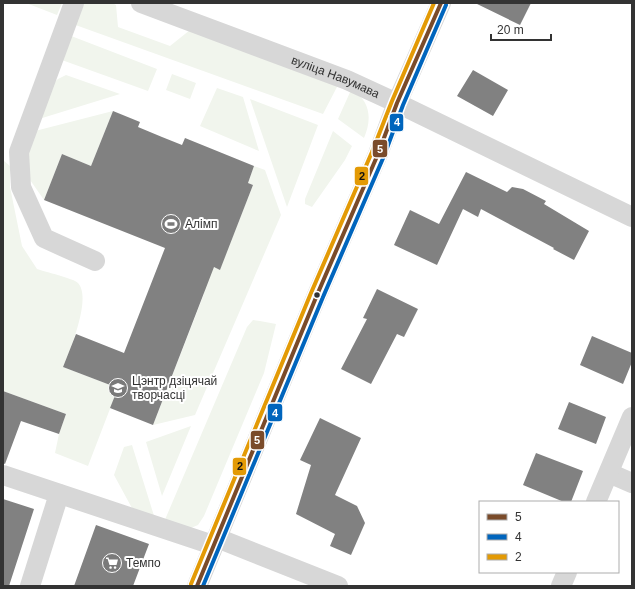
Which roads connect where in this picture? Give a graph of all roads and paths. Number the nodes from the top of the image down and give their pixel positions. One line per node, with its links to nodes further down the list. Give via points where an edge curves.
1 (74, 3): 5 (street)
2 (140, 3): 4 (street, вуліца Навумава, via 347,80)
3 (441, 3): 4 (street)
4 (397, 103): 6 (street, вуліца Навумава); 14 (street)
5 (11, 149): 7 (street, via 21,187 44,238)
6 (632, 217)
7 (95, 261)
8 (632, 417): 9 (street)
9 (609, 473): 11 (street); 13 (street)
10 (3, 475): 12 (street)
11 (632, 483)
12 (59, 494): 14 (street); 16 (street)
13 (596, 501)
14 (215, 542): 17 (street); 18 (street)
15 (567, 573): 19 (street)
16 (30, 586)
17 (197, 586)
18 (338, 586)
19 (561, 586)

